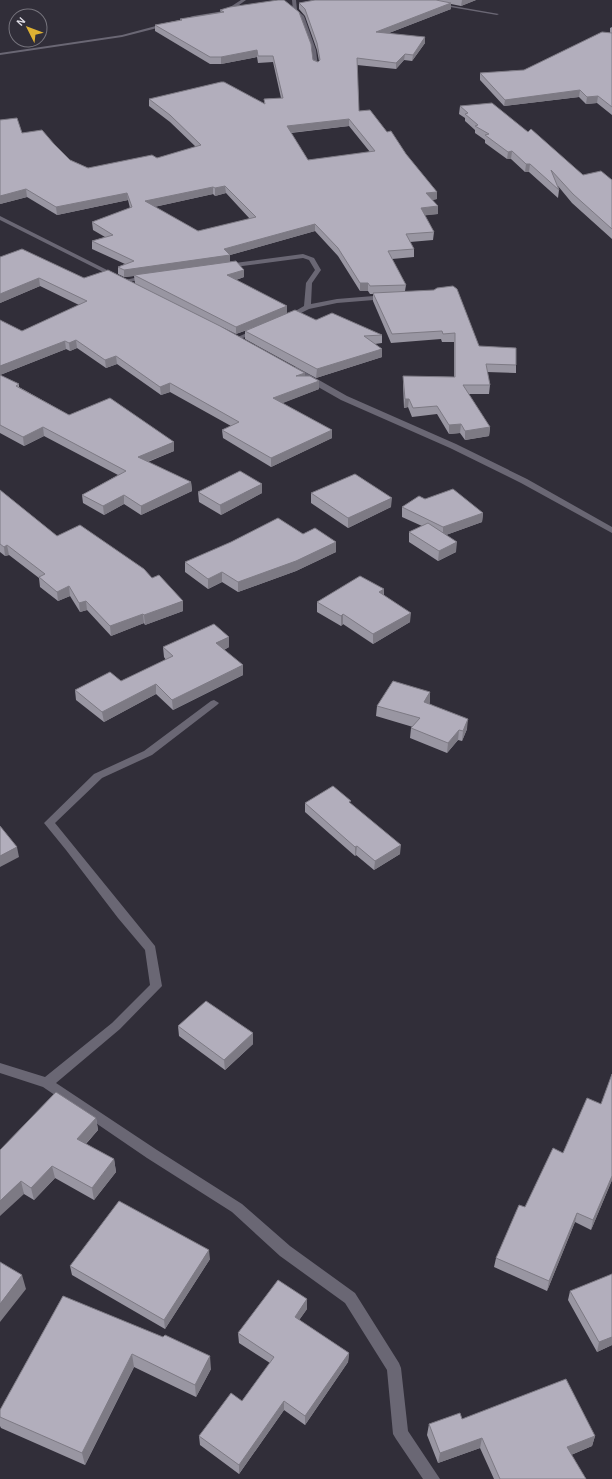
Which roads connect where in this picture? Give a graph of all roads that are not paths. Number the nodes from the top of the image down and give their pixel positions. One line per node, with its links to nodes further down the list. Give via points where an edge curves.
1 (244, 0): 6 (street)
2 (295, 0): 4 (street); 9 (street, via 295,11 302,16 314,50)
3 (411, 0): 7 (street)
4 (286, 1)
5 (248, 6): 6 (street)
6 (234, 7): 8 (street, via 223,13 195,16 122,36)
7 (497, 14)
8 (0, 54)
9 (316, 66)
10 (0, 218): 13 (street)
11 (219, 267): 16 (street, via 309,257 318,270 309,283)
12 (153, 276): 13 (street)
13 (124, 281): 14 (street)
14 (137, 288)
15 (396, 297): 16 (street, via 337,301)
16 (307, 307): 17 (street)
17 (277, 322)
18 (263, 328): 19 (street)
19 (236, 339)
20 (287, 366): 21 (street, via 344,398 453,446 524,481)
21 (612, 530)
22 (214, 703): 24 (street, via 148,752 98,776 49,823 151,949 156,986 116,1026)
23 (0, 1068): 24 (street)
24 (47, 1083): 25 (street, via 237,1208 285,1251 350,1298 394,1368 401,1434)
25 (432, 1479)

